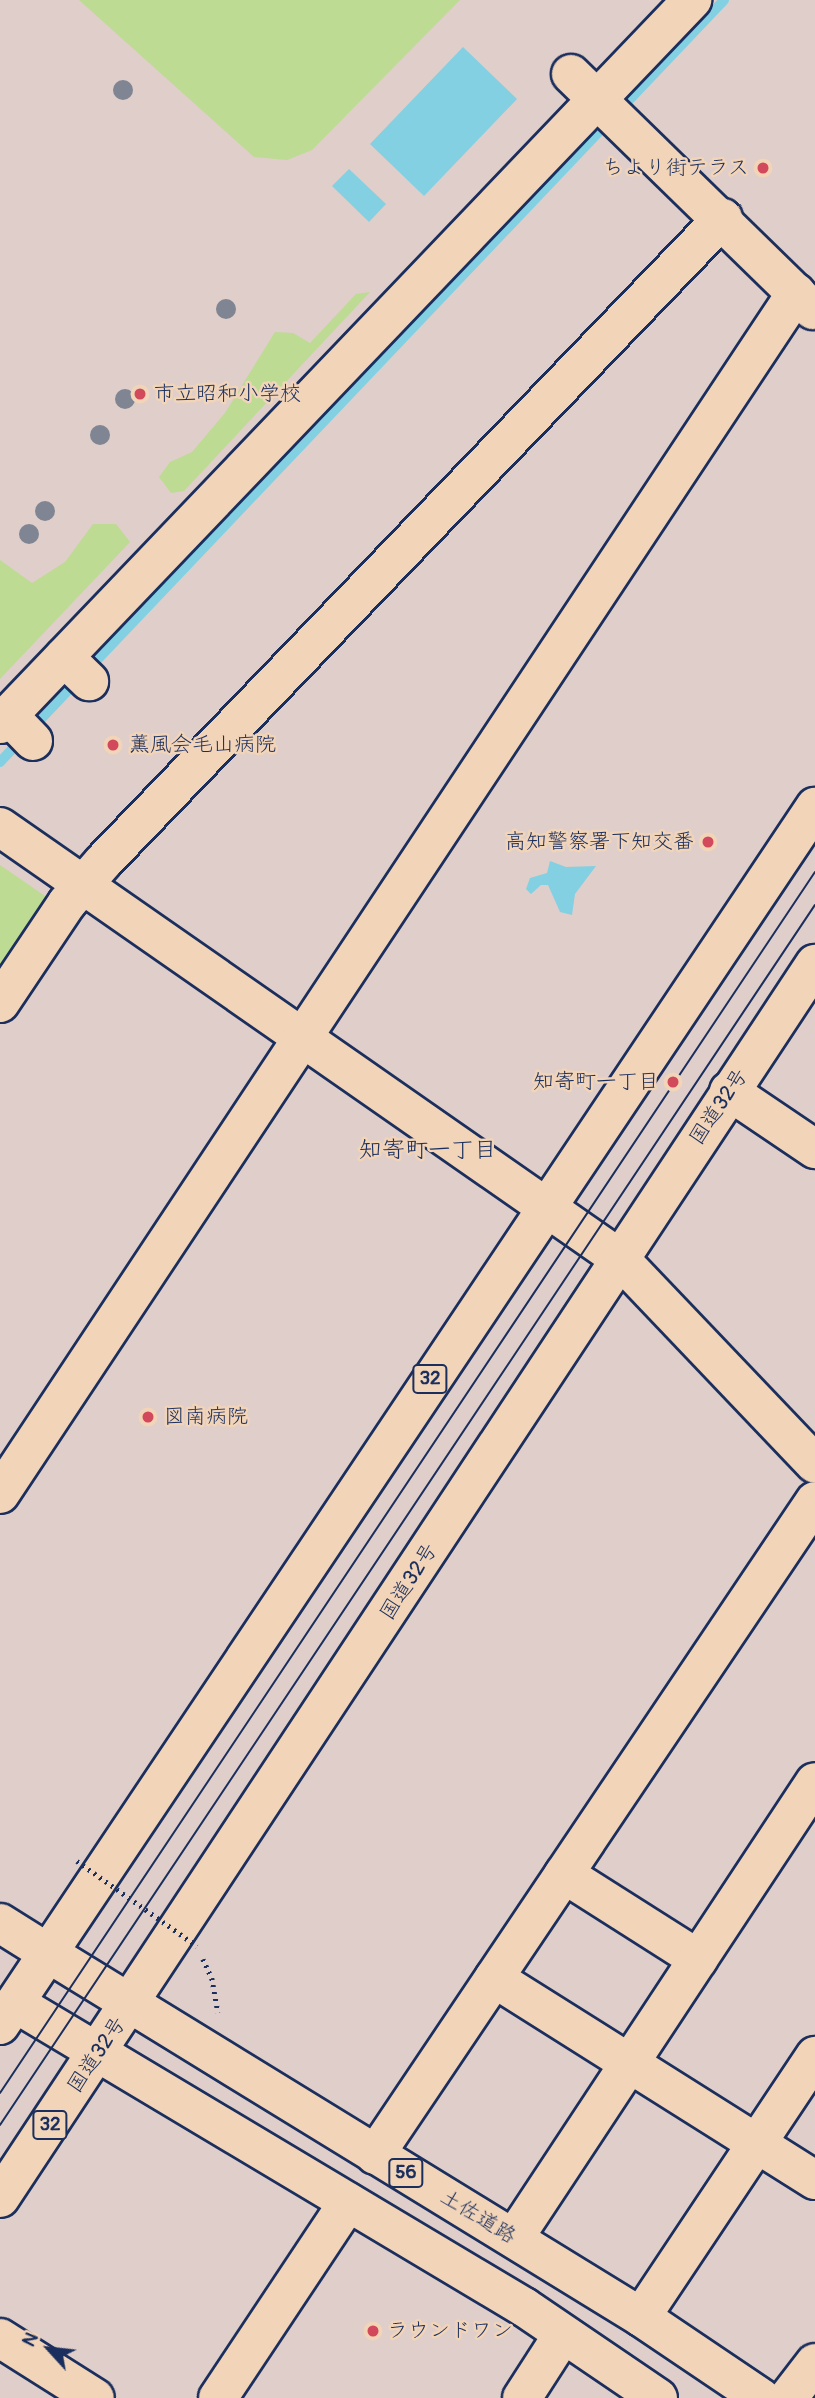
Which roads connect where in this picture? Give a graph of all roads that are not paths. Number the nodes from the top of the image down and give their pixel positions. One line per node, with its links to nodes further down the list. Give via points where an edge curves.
1 (692, 0): 2 (main road)
2 (584, 85): 3 (main road); 5 (main road, via 76,669)
3 (723, 218): 4 (main road); 8 (main road)
4 (805, 302): 11 (main road)
5 (14, 727)
6 (815, 807): 14 (main road, 32)
7 (0, 827): 8 (main road)
8 (82, 886): 10 (main road); 11 (main road)
9 (815, 964): 12 (main road, 国道32号 / 32)
10 (0, 1003)
11 (300, 1040): 14 (main road); 17 (main road)
12 (729, 1091): 13 (main road); 15 (main road, 国道32号 / 32)
13 (815, 1149)
14 (547, 1204): 15 (main road); 22 (main road, 32)
15 (619, 1258): 16 (main road); 25 (main road, 国道32号 / 32)
16 (815, 1464)
17 (0, 1494)
18 (815, 1501): 20 (main road)
19 (815, 1782): 23 (main road)
20 (564, 1874): 23 (main road); 24 (main road)
21 (0, 1923): 22 (main road, 土佐道路)
22 (48, 1953): 25 (main road, 土佐道路 / 56); 26 (main road, 32)
23 (698, 1959): 29 (main road)
24 (494, 1978): 29 (main road); 31 (main road)
25 (131, 2004): 27 (main road, 国道32号 / 32); 31 (main road, 土佐道路 / 56)
26 (5, 2007): 27 (main road)
27 (99, 2053): 33 (main road, 国道32号 / 32); 34 (main road, 56)
28 (815, 2056): 30 (main road)
29 (629, 2064): 30 (main road); 35 (main road)
30 (757, 2144): 32 (main road); 36 (main road)
31 (375, 2155): 35 (main road, 土佐道路 / 56)
32 (815, 2180)
33 (0, 2198)
34 (348, 2202): 37 (main road, 56, via 524,2307); 41 (main road)
35 (514, 2238): 36 (main road, 土佐道路 / 56)
36 (641, 2317): 44 (main road, 土佐道路 / 56)
37 (562, 2336): 42 (main road); 43 (main road, 56)
38 (0, 2338): 40 (main road)
39 (815, 2363): 45 (main road)
40 (94, 2398)
41 (218, 2398)
42 (522, 2398)
43 (658, 2398)
44 (761, 2398)
45 (788, 2398)

